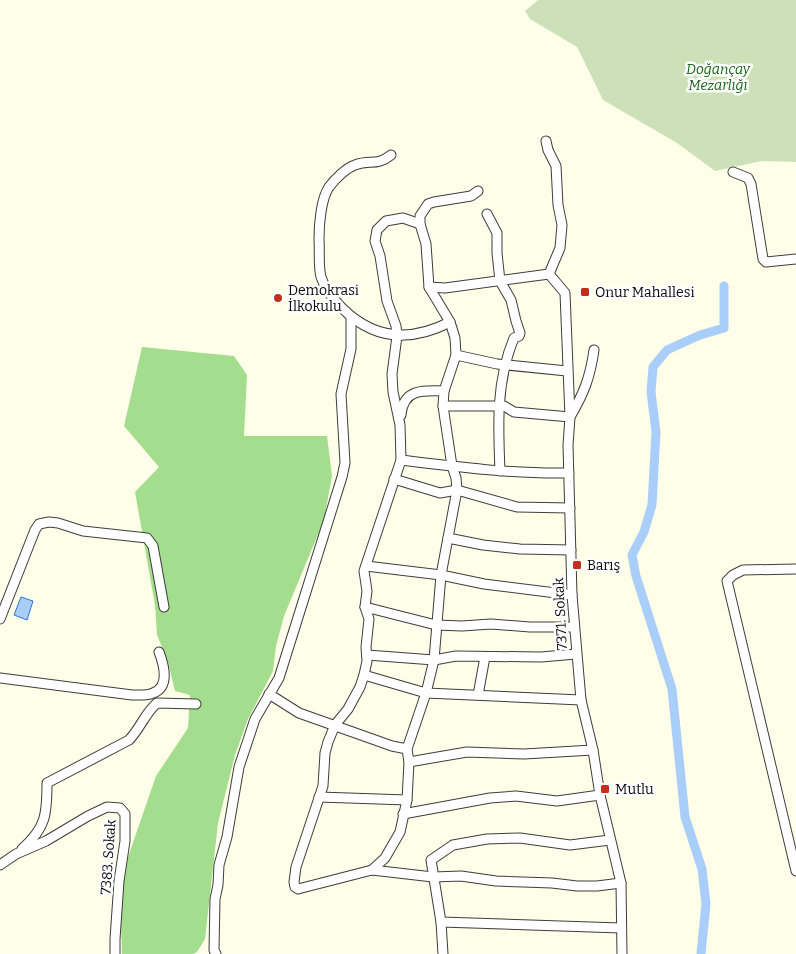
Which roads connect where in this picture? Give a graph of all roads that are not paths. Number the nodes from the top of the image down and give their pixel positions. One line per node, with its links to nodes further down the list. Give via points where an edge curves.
1 (546, 141): 8 (street, via 556,166 562,224 560,248)
2 (391, 156): 11 (street, via 383,162 355,165 340,176 328,188 322,208 319,224 320,275 326,289)
3 (733, 172): 7 (street, via 748,178 751,184 764,260)
4 (478, 191): 6 (street, via 471,196 428,204 420,216)
5 (487, 214): 9 (street, via 497,233)
6 (420, 224): 10 (street, via 426,244); 13 (street, via 403,218 386,221 377,230 375,241)
7 (796, 259)
8 (549, 274): 9 (street); 17 (street, 7371. Sokak, via 565,293)
9 (500, 281): 10 (street); 16 (street, via 511,300 520,333 514,338)
10 (429, 287): 12 (street)
11 (352, 317): 13 (street, via 369,328); 49 (street, via 351,350 341,394 345,463 279,678)
12 (450, 322): 13 (street, via 426,332); 15 (street)
13 (397, 336): 22 (street, via 392,374)
14 (594, 350): 21 (street, via 591,373 582,398)
15 (456, 355): 16 (street); 18 (street)
16 (506, 364): 17 (street); 20 (street, via 502,371)
17 (567, 371): 21 (street, 7371. Sokak)
18 (444, 391): 19 (street); 22 (street, via 408,396 402,404)
19 (443, 406): 20 (street); 24 (street)
20 (499, 406): 21 (street, via 514,412); 25 (street)
21 (570, 417): 26 (street, 7371. Sokak)
22 (400, 425): 23 (street)
23 (401, 460): 24 (street); 27 (street)
24 (452, 466): 25 (street); 28 (street)
25 (500, 471): 26 (street)
26 (569, 473): 29 (street, 7371. Sokak)
27 (394, 479): 28 (street, via 440,494); 32 (street)
28 (458, 490): 29 (street, via 517,507); 30 (street)
29 (570, 508): 31 (street, 7371. Sokak)
30 (448, 538): 31 (street, via 520,550); 34 (street)
31 (571, 550): 35 (street, 7371. Sokak)
32 (366, 566): 34 (street); 37 (street)
33 (796, 569): 65 (street, via 743,570 728,581)
34 (441, 575): 35 (street); 39 (street)
35 (572, 595): 40 (street, 7371. Sokak)
36 (164, 607): 38 (street, via 153,546 147,538 83,531 49,522 39,524 35,530)
37 (365, 607): 39 (street); 43 (street, via 369,619)
38 (0, 620)
39 (436, 625): 40 (street); 45 (street)
40 (574, 627): 42 (street, 7371. Sokak)
41 (160, 652): 47 (street, via 164,681 152,694 132,695)
42 (576, 654): 44 (street); 51 (street, 7371. Sokak)
43 (367, 656): 45 (street); 46 (street)
44 (485, 657): 45 (street, via 456,656); 50 (street)
45 (434, 660): 48 (street)
46 (364, 675): 48 (street); 53 (street, via 352,702)
47 (0, 678)
48 (426, 693): 50 (street); 54 (street)
49 (269, 694): 53 (street, via 299,713); 71 (street, via 255,719 239,767 219,865 214,899)
50 (478, 695): 51 (street)
51 (581, 700): 55 (street, 7371. Sokak)
52 (196, 704): 62 (street, via 157,703 129,740 47,783 44,822 35,838)
53 (335, 725): 54 (street); 58 (street, via 325,753)
54 (407, 749): 56 (street)
55 (593, 750): 56 (street, via 524,754 467,752); 57 (street, 7371. Sokak)
56 (409, 762): 59 (street)
57 (600, 795): 60 (street, via 557,801 516,796 490,798); 61 (street, 7371. Sokak)
58 (319, 797): 59 (street); 64 (street, via 296,867 295,887 304,888)
59 (407, 800): 60 (street)
60 (403, 814): 64 (street, via 394,845)
61 (610, 840): 66 (street, via 570,845 520,838 488,838 453,845 431,860); 67 (street, 7371. Sokak)
62 (16, 854): 63 (street, 7383. Sokak); 70 (street, 7383. Sokak, via 106,807 120,808 125,814 125,841)
63 (0, 865)
64 (372, 870): 66 (street)
65 (796, 871)
66 (433, 877): 67 (street, via 461,876 496,882 577,886); 68 (street)
67 (621, 882): 69 (street, 7371. Sokak)
68 (441, 922): 69 (street); 72 (street)
69 (621, 928): 73 (street, 7371. Sokak)
70 (115, 954)
71 (216, 954)
72 (443, 954)
73 (622, 954)

